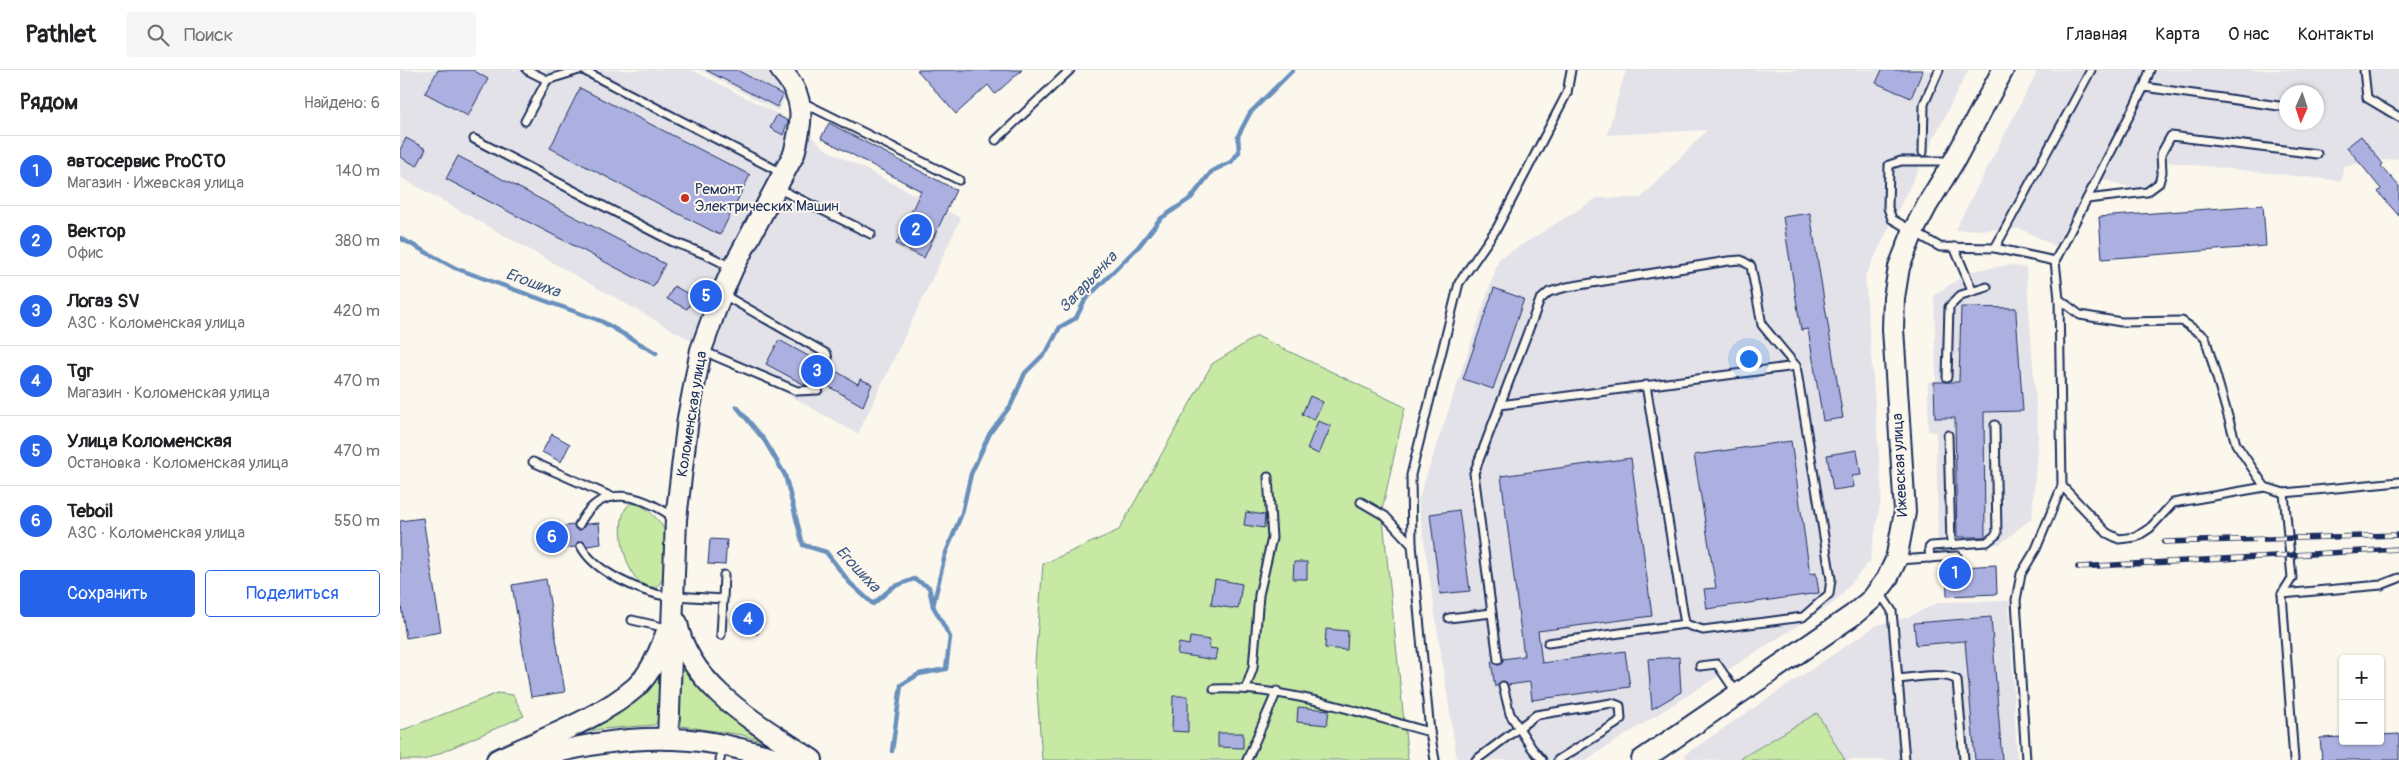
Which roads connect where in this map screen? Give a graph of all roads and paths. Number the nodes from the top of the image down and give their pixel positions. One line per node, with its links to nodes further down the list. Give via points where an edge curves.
1 (527, 70): 12 (lane)
2 (579, 70): 12 (lane)
3 (583, 70): 24 (lane)
4 (781, 70): 14 (street, via 794,84)
5 (1070, 70): 19 (lane)
6 (1571, 70): 54 (lane, via 1567,93 1497,228 1459,283 1411,475)
7 (1939, 70): 20 (lane, via 1924,104)
8 (2091, 70): 29 (lane)
9 (2150, 70): 13 (lane)
10 (2364, 70): 16 (lane, via 2367,98)
11 (1999, 73): 22 (street, Ижевская улица)
12 (547, 80): 17 (lane)
13 (2144, 87): 15 (lane); 25 (lane)
14 (799, 101): 23 (lane); 24 (street, Коломенская улица, via 800,134)
15 (2279, 106)
16 (2399, 117)
17 (525, 121)
18 (474, 139): 31 (lane, via 670,241)
19 (996, 140)
20 (1923, 152)
21 (2316, 154): 25 (lane, via 2171,136 2161,154 2159,182 2147,192)
22 (1954, 161): 26 (street, Ижевская улица); 26 (lane, via 1901,161 1889,165 1888,215)
23 (959, 180)
24 (781, 181): 27 (lane); 31 (street, Коломенская улица)
25 (2087, 199): 30 (lane)
26 (1913, 232): 28 (lane, via 1940,247); 58 (street, Ижевская улица, via 1899,266 1894,298 1904,512)
27 (871, 234)
28 (1954, 247): 29 (lane); 33 (lane)
29 (1995, 248): 30 (lane)
30 (2054, 261): 35 (lane)
31 (733, 268): 34 (street, Коломенская улица)
32 (1987, 287): 33 (lane)
33 (1972, 290): 38 (lane, via 1949,307)
34 (721, 294): 36 (street, Коломенская улица); 36 (lane, via 828,354 830,368 818,390 797,392)
35 (2059, 299): 46 (lane); 47 (lane, via 2080,315 2121,322 2182,321 2204,338 2236,444)
36 (701, 350): 51 (street, Коломенская улица, via 688,418)
37 (1796, 366): 39 (lane); 40 (lane, via 1762,325 1751,266 1741,260 1728,261 1550,292 1540,300); 68 (lane, via 1831,579 1829,594 1802,617 1703,630)
38 (1947, 378)
39 (1646, 385): 40 (lane); 68 (lane)
40 (1500, 404): 65 (lane, via 1474,473)
41 (1995, 425): 53 (lane, via 1997,534 1987,542)
42 (1948, 435): 53 (lane)
43 (533, 462): 49 (lane)
44 (1268, 477): 76 (lane, via 1272,538 1259,595 1253,668)
45 (2399, 482): 48 (lane)
46 (2062, 486): 47 (lane, via 2107,533 2119,538 2136,537 2150,528 2173,503); 96 (lane, via 2022,574 2016,600)
47 (2265, 487): 48 (lane)
48 (2284, 493): 62 (lane, via 2292,578)
49 (612, 497): 51 (lane, via 632,496 657,506); 52 (lane, via 585,513)
50 (1361, 502): 54 (lane, via 1385,516)
51 (676, 519): 63 (street, Коломенская улица)
52 (579, 525)
53 (1951, 544): 57 (lane, via 1930,546)
54 (1412, 545): 81 (lane)
55 (580, 546): 63 (lane, via 586,557 598,567 636,587)
56 (1957, 556): 57 (lane)
57 (1930, 558): 58 (lane)
58 (1896, 560): 61 (street, Ижевская улица)
59 (724, 574): 64 (lane)
60 (2399, 578): 62 (lane, via 2381,585)
61 (1878, 591): 74 (lane, via 1892,611); 79 (street, Ижевская улица, via 1853,615)
62 (2282, 594): 97 (lane)
63 (672, 597): 64 (lane); 69 (street); 82 (street); 87 (street, via 679,638 713,687 755,722)
64 (722, 598): 70 (lane)
65 (1492, 613): 66 (lane); 72 (lane)
66 (1449, 618)
67 (632, 620): 69 (lane)
68 (1685, 624): 71 (lane)
69 (667, 628): 84 (street, via 657,658 636,687 610,705)
70 (721, 635)
71 (1548, 643)
72 (1498, 660)
73 (1700, 666): 79 (lane, via 1717,664)
74 (1898, 679): 94 (lane); 95 (lane, via 1952,676 1957,680)
75 (1503, 686): 80 (lane, via 1510,714)
76 (1246, 688): 77 (lane); 78 (lane)
77 (1214, 689)
78 (1277, 691): 81 (lane); 88 (lane)
79 (1738, 694): 93 (street, Ижевская улица, via 1661,751)
80 (1518, 727): 90 (lane); 91 (lane); 92 (lane, via 1547,712 1612,703 1620,706 1621,719 1617,723)
81 (1430, 732): 89 (lane)
82 (668, 739): 83 (street); 85 (street, via 594,744)
83 (721, 753): 86 (street)
84 (497, 760)
85 (528, 760)
86 (783, 760)
87 (812, 760)
88 (1247, 760)
89 (1435, 760)
90 (1476, 760)
91 (1542, 760)
92 (1558, 760)
93 (1642, 760)
94 (1905, 760)
95 (1964, 760)
96 (2026, 760)
97 (2294, 760)

